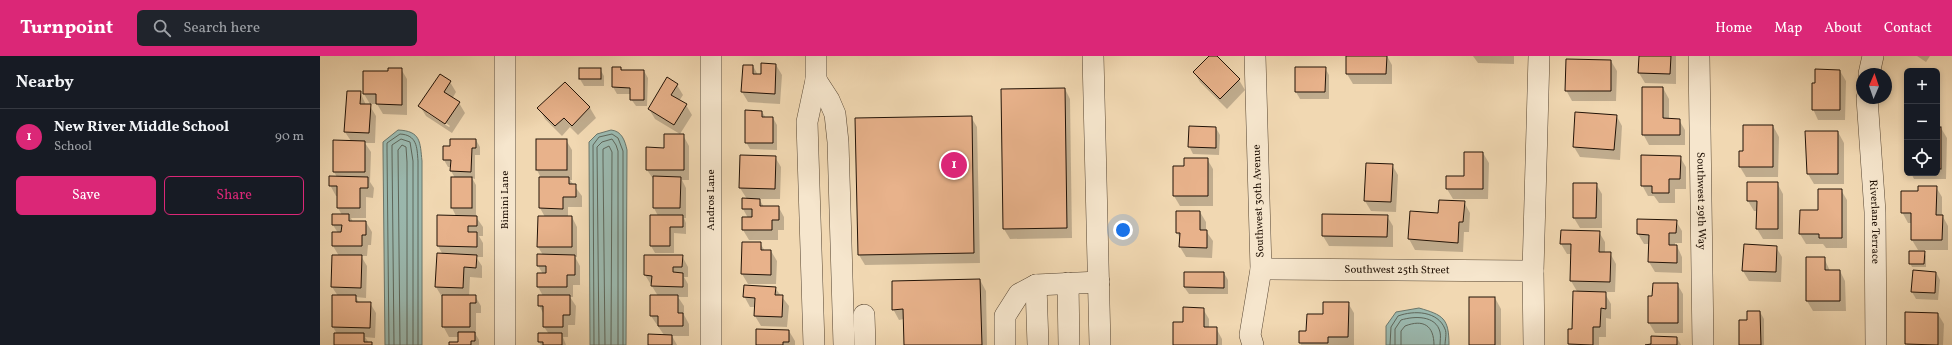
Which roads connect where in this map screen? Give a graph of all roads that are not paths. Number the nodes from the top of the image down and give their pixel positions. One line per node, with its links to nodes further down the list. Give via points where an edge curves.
1 (505, 56): 20 (street, Bimini Lane)
2 (711, 56): 21 (street, Andros Lane)
3 (816, 56): 10 (street)
4 (1094, 56): 16 (street)
5 (1255, 56): 14 (street, Southwest 30th Avenue)
6 (1539, 56): 15 (street)
7 (1699, 56): 31 (street, Southwest 29th Way)
8 (1873, 56): 9 (street)
9 (1870, 68)
10 (816, 80): 12 (street, via 835,114); 13 (street, via 807,122)
11 (1867, 104): 32 (street, Riverlane Terrace, via 1875,212)
12 (838, 142): 13 (street, via 830,134 822,132 815,133); 23 (street)
13 (808, 143): 22 (street)
14 (1261, 270): 15 (street, Southwest 25th Street); 29 (street, Southwest 30th Avenue, via 1250,335)
15 (1533, 271): 30 (street)
16 (1099, 282): 17 (street); 28 (street)
17 (1068, 283): 18 (street); 27 (street)
18 (1036, 285): 25 (street, via 1019,294 1005,316); 26 (street)
19 (864, 315): 24 (street)
20 (505, 345)
21 (712, 345)
22 (814, 345)
23 (844, 345)
24 (865, 345)
25 (1005, 345)
26 (1038, 345)
27 (1069, 345)
28 (1100, 345)
29 (1253, 345)
30 (1534, 345)
31 (1703, 345)
32 (1876, 345)

